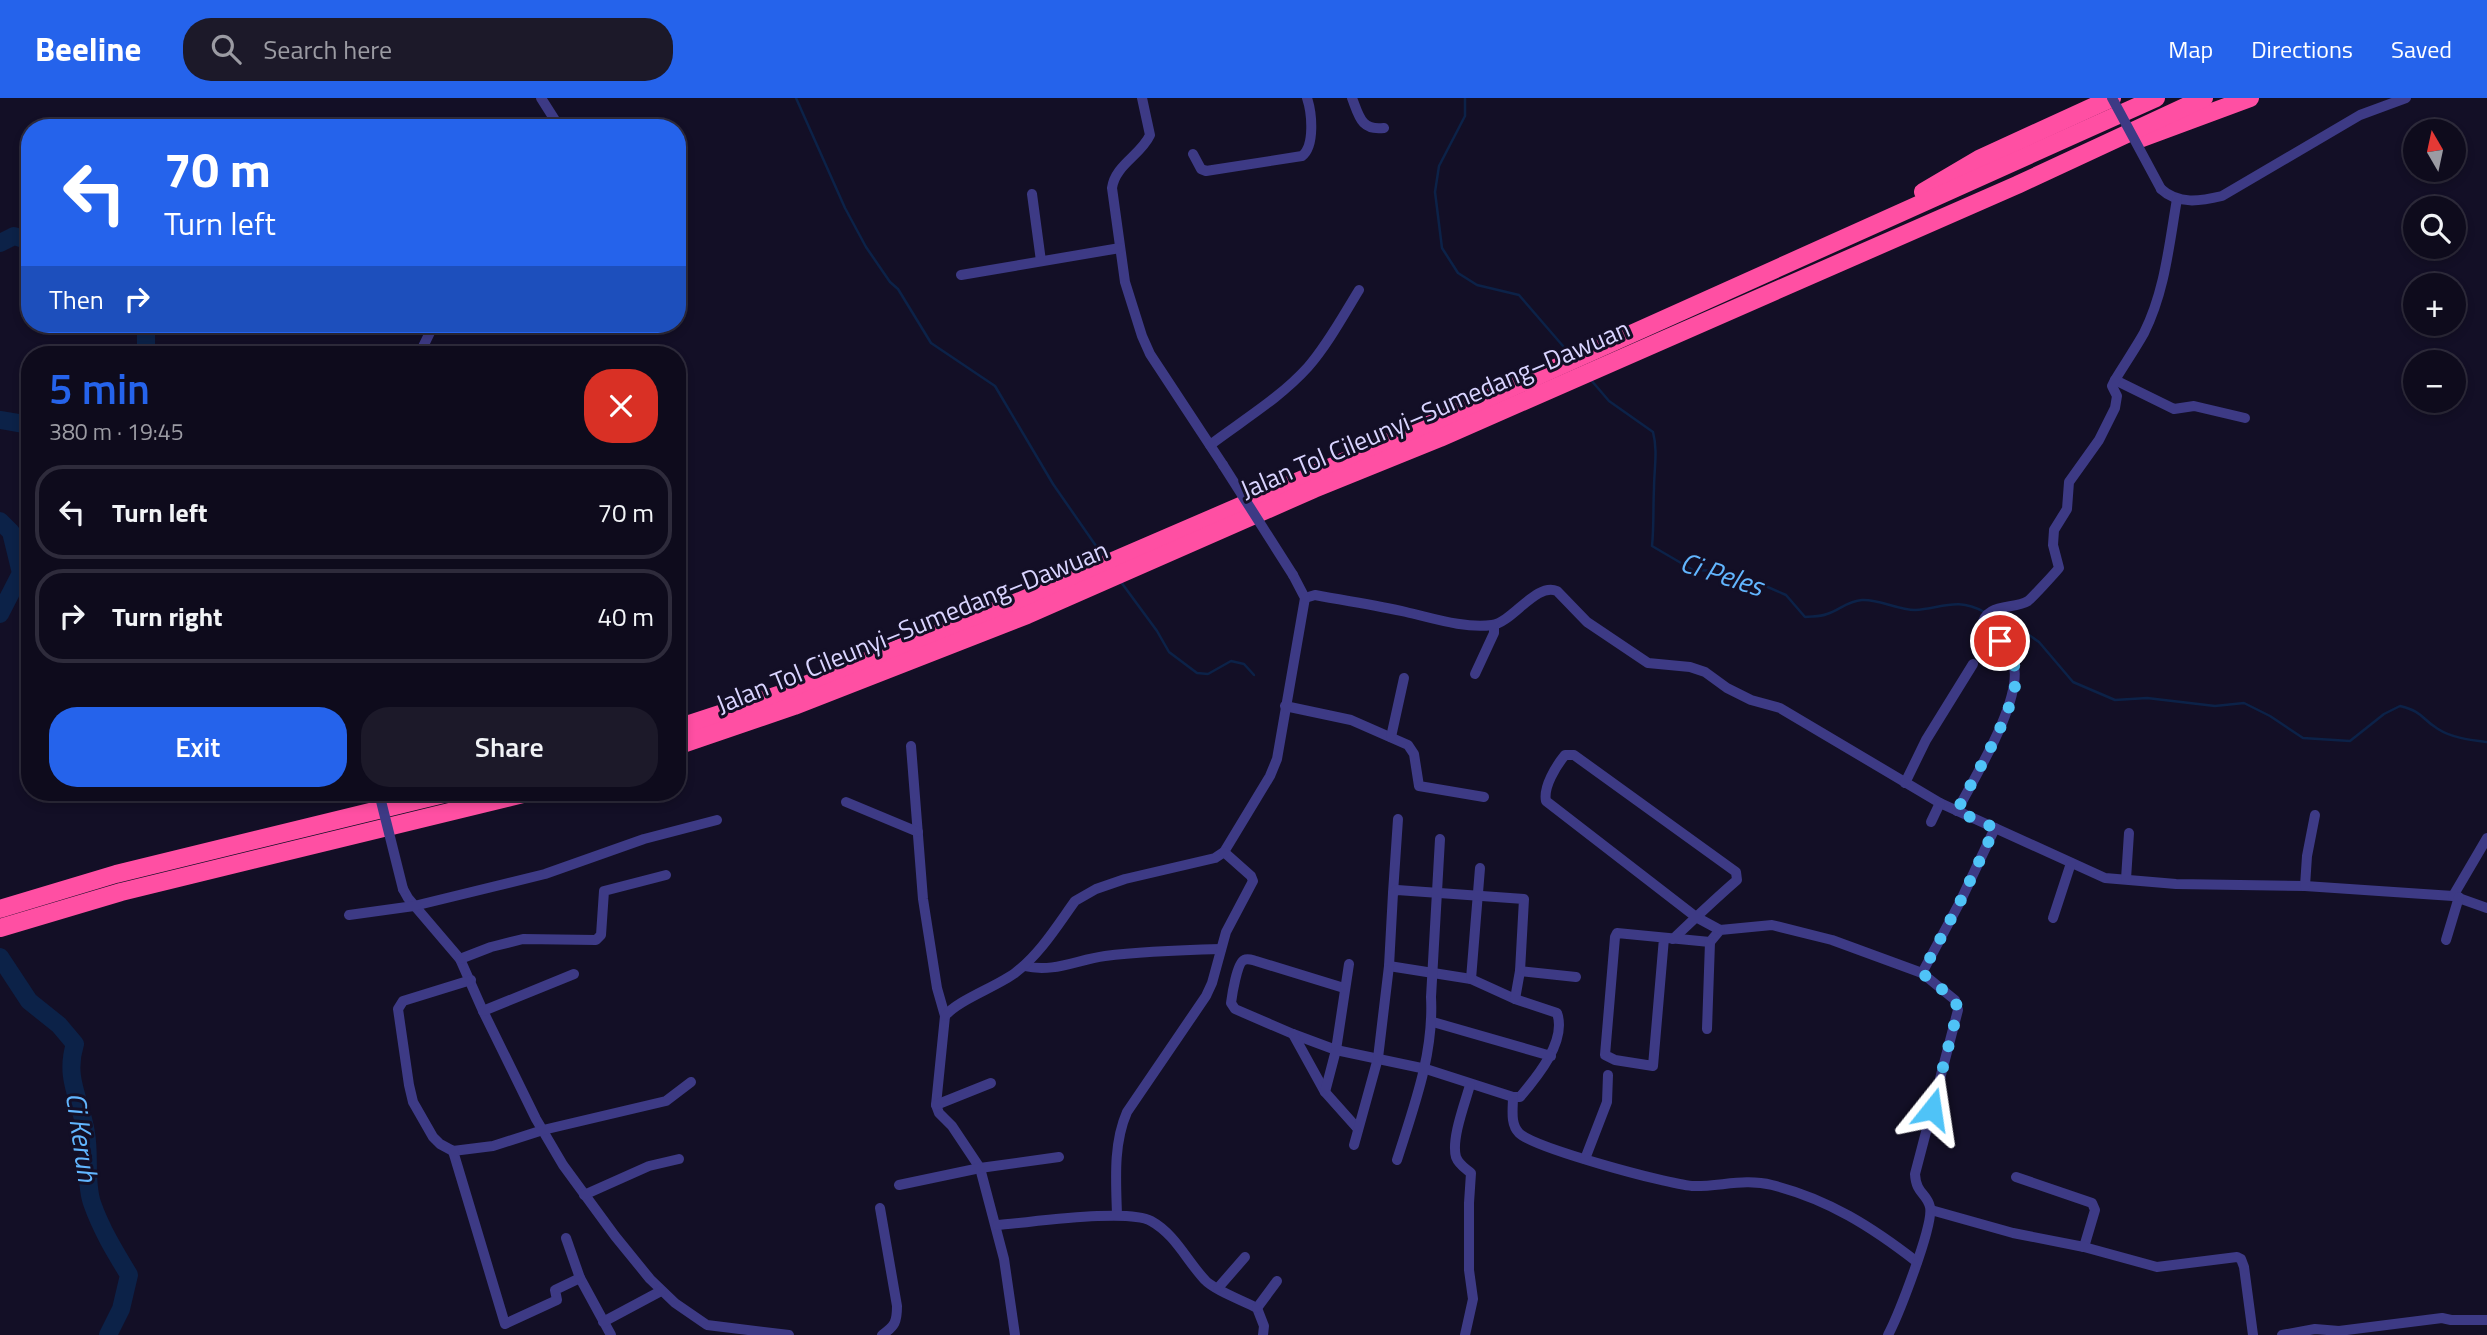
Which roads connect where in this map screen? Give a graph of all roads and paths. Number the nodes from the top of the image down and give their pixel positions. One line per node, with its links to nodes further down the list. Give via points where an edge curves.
1 (541, 98): 10 (street)
2 (1142, 98): 17 (street, via 1150,135 1112,183)
3 (1307, 98): 12 (street, via 1310,144 1301,156 1206,171)
4 (1352, 98): 11 (street, via 1364,125)
5 (2112, 98): 15 (street, bridge, via 2161,189); 16 (highway, via 1979,159)
6 (2156, 98): 16 (highway, Jalan Tol Cileunyi–Sumedang–Dawuan)
7 (2204, 98): 13 (highway, Jalan Tol Cileunyi–Sumedang–Dawuan)
8 (2250, 98): 13 (highway)
9 (2406, 98): 15 (street, via 2360,115 2222,195)
10 (554, 119)
11 (1384, 128)
12 (1193, 154)
13 (2017, 185): 23 (highway, Jalan Tol Cileunyi–Sumedang–Dawuan)
14 (1032, 194): 18 (street)
15 (2177, 200): 21 (street, via 2159,294 2144,332)
16 (1847, 236): 23 (highway, Jalan Tol Cileunyi–Sumedang–Dawuan)
17 (1120, 248): 18 (street); 24 (street, via 1144,343)
18 (1041, 261): 19 (street)
19 (961, 275)
20 (1359, 290): 24 (street, via 1308,366 1289,386)
21 (2115, 380): 22 (street, via 2174,409 2194,406); 42 (street, via 2115,408 2069,482 2067,509 2054,530 2059,568 2031,599 1992,611 1983,620 1982,627 2000,641 2013,661 2016,675 2011,704)
22 (2245, 418)
23 (1437, 431): 31 (highway, Jalan Tol Cileunyi–Sumedang–Dawuan, via 1020,601 790,691); 33 (highway, Jalan Tol Cileunyi–Sumedang–Dawuan, via 1027,615)
24 (1210, 445): 25 (street, bridge)
25 (1305, 598): 26 (street, via 1315,595 1448,623); 30 (street)
26 (1494, 625): 28 (street); 35 (street, via 1541,591 1557,590 1587,622 1648,663 1705,672 1751,700 1780,708)
27 (1973, 664): 35 (street)
28 (1475, 674)
29 (1404, 678): 32 (street)
30 (1285, 706): 32 (street, via 1352,720); 52 (street, via 1270,776)
31 (686, 725)
32 (1391, 737): 36 (street, via 1408,745 1414,754 1419,786)
33 (686, 743)
34 (911, 746): 48 (street)
35 (1905, 783): 41 (street)
36 (1485, 797)
37 (381, 801): 62 (street, bridge, via 403,889)
38 (415, 801): 64 (highway, via 116,874)
39 (494, 801): 68 (highway, via 121,892)
40 (846, 802): 48 (street)
41 (1940, 803): 42 (street); 46 (street)
42 (1957, 811): 47 (street)
43 (2315, 815): 57 (street)
44 (1398, 819): 58 (street)
45 (717, 820): 62 (street, via 644,839 545,874)
46 (1931, 822)
47 (1995, 828): 53 (street); 80 (street)
48 (918, 832): 88 (street, via 936,988)
49 (2129, 834): 56 (street)
50 (2487, 838): 61 (street)
51 (1440, 839): 59 (street)
52 (1224, 852): 73 (street, via 1253,879); 76 (street, via 1085,895 1075,901)
53 (2071, 863): 56 (street, via 2105,878); 67 (street)
54 (1480, 868): 60 (street)
55 (666, 875): 74 (street, via 604,891 601,936 596,940 523,939)
56 (2126, 880): 57 (street)
57 (2305, 886): 61 (street)
58 (1393, 893): 59 (street); 77 (street)
59 (1436, 894): 60 (street); 79 (street)
60 (1479, 897): 78 (street, via 1525,900); 83 (street)
61 (2456, 897): 63 (street); 71 (street)
62 (414, 906): 65 (street); 74 (street)
63 (2487, 908)
64 (0, 909)
65 (349, 915)
66 (1696, 917): 66 (street, via 1546,801 1544,795 1565,755 1574,755 1736,872 1737,880); 69 (street); 70 (street)
67 (2053, 918)
68 (0, 928)
69 (1720, 930): 72 (street); 80 (street, via 1772,925 1832,940)
70 (1669, 938): 70 (street, via 1653,1066 1615,1060 1605,1055 1615,937 1621,933); 72 (street)
71 (2446, 940)
72 (1710, 942): 90 (street)
73 (1221, 949): 76 (street, via 1102,956 1043,970); 117 (street, via 1206,996 1121,1127)
74 (460, 958): 84 (street)
75 (1349, 964): 85 (street)
76 (1024, 966): 88 (street)
77 (1389, 966): 79 (street); 94 (street)
78 (1520, 971): 82 (street); 86 (street)
79 (1433, 973): 83 (street); 89 (street)
80 (1922, 973): 116 (street, via 1955,1000 1958,1010 1915,1174 1916,1185)
81 (574, 974): 87 (street)
82 (1576, 976)
83 (1471, 979): 86 (street)
84 (471, 980): 87 (street); 106 (street, via 403,1001 398,1009 413,1102 433,1137)
85 (1344, 988): 91 (street, via 1250,959 1241,962 1233,1007); 92 (street)
86 (1515, 999): 93 (street, via 1558,1015)
87 (483, 1011): 104 (street)
88 (945, 1016): 102 (street)
89 (1433, 1022): 93 (street); 95 (street)
90 (1706, 1029)
91 (1293, 1034): 92 (street); 100 (street)
92 (1336, 1049): 94 (street); 100 (street)
93 (1550, 1056): 101 (street, via 1521,1097)
94 (1378, 1058): 95 (street); 103 (street)
95 (1426, 1069): 99 (street); 110 (street)
96 (1608, 1075): 109 (street, via 1607,1102)
97 (691, 1082): 104 (street, via 666,1101)
98 (991, 1083): 102 (street)
99 (1470, 1085): 101 (street); 137 (street, via 1455,1144 1456,1157 1471,1173 1469,1270 1473,1299)
100 (1325, 1093): 103 (street)
101 (1513, 1097): 109 (street, via 1514,1126 1521,1136)
102 (936, 1105): 111 (street)
103 (1358, 1129): 105 (street)
104 (543, 1130): 106 (street, via 493,1146); 114 (street)
105 (1354, 1144)
106 (453, 1152): 123 (street, via 505,1324 557,1300 555,1290)
107 (1059, 1157): 111 (street)
108 (679, 1159): 114 (street, via 649,1166)
109 (1586, 1159): 122 (street, via 1693,1186 1744,1181 1771,1184 1866,1224)
110 (1397, 1160)
111 (980, 1168): 113 (street); 118 (street)
112 (2016, 1177): 120 (street, via 2092,1203 2095,1210)
113 (900, 1185)
114 (584, 1195): 126 (street)
115 (880, 1208): 134 (street, via 897,1306 894,1327)
116 (1931, 1210): 120 (street); 122 (street)
117 (1117, 1215): 118 (street); 125 (street, via 1149,1220 1161,1227 1206,1281)
118 (997, 1225): 135 (street)
119 (566, 1238): 123 (street)
120 (2084, 1247): 139 (street, via 2157,1267 2240,1258)
121 (1245, 1257): 125 (street)
122 (1917, 1262): 138 (street)
123 (580, 1278): 129 (street)
124 (1277, 1281): 127 (street)
125 (1218, 1288): 127 (street)
126 (661, 1291): 129 (street); 130 (street)
127 (1257, 1308): 136 (street)
128 (2487, 1320): 140 (street, via 2440,1318)
129 (603, 1322): 131 (street)
130 (707, 1325): 132 (street); 133 (street)
131 (611, 1335)
132 (712, 1335)
133 (789, 1335)
134 (882, 1335)
135 (1015, 1335)
136 (1263, 1335)
137 (1465, 1335)
138 (1888, 1335)
139 (2253, 1335)
140 (2282, 1335)

